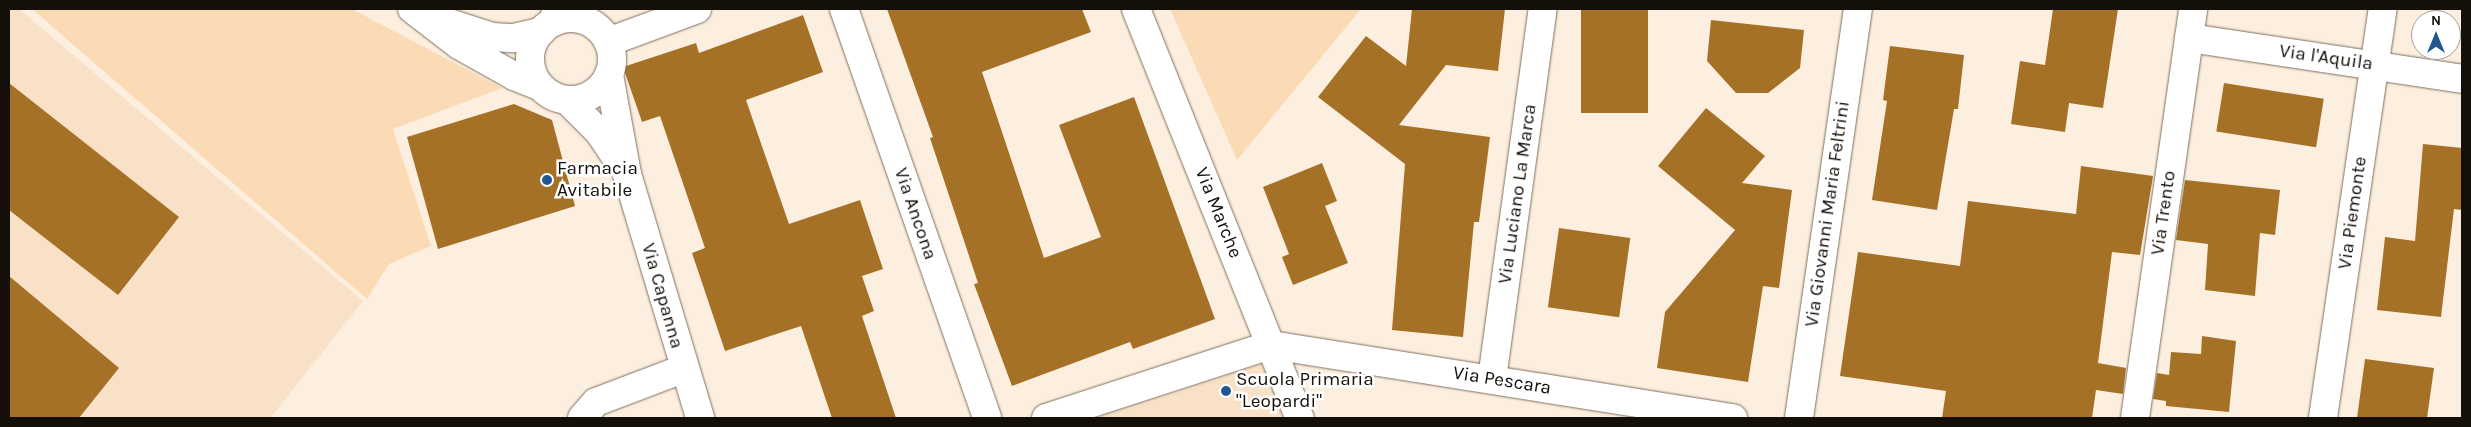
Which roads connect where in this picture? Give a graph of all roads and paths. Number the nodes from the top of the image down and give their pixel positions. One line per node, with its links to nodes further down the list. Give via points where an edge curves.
1 (412, 9): 16 (street, Via Capanna, via 458,45)
2 (416, 9): 10 (street, via 492,37 514,38)
3 (697, 9): 12 (street)
4 (844, 9): 24 (street, Via Ancona)
5 (1136, 9): 19 (street, Via Marche)
6 (1543, 9): 21 (street, Via Luciano La Marca)
7 (1858, 9): 28 (street, Via Giovanni Maria Feltrini)
8 (2193, 9): 11 (street, Via Trento)
9 (2383, 9): 13 (street, Via Piemonte)
10 (551, 21): 12 (street, via 579,19 601,32); 16 (street, via 530,52 533,76)
11 (2189, 38): 13 (street, Via l'Aquila); 29 (street, Via Trento)
12 (608, 42): 14 (street, Via Capanna, via 612,64)
13 (2374, 66): 15 (street, Via l'Aquila); 30 (street, Via Piemonte)
14 (609, 75): 17 (street, via 592,95); 18 (street, Via Capanna)
15 (2462, 79)
16 (539, 86): 17 (street, Via Capanna, via 557,98)
17 (567, 100): 18 (street, Via Capanna, via 598,132)
18 (627, 174): 20 (street, Via Capanna)
19 (1271, 345): 21 (street, Via Pescara); 25 (street); 26 (street, Via Marche)
20 (683, 369): 22 (street, via 596,402); 23 (street, Via Capanna)
21 (1492, 379): 27 (street, Via Pescara)
22 (582, 418)
23 (700, 418)
24 (987, 418)
25 (1046, 418)
26 (1300, 418)
27 (1733, 418)
28 (1799, 418)
29 (2135, 418)
30 (2323, 418)

